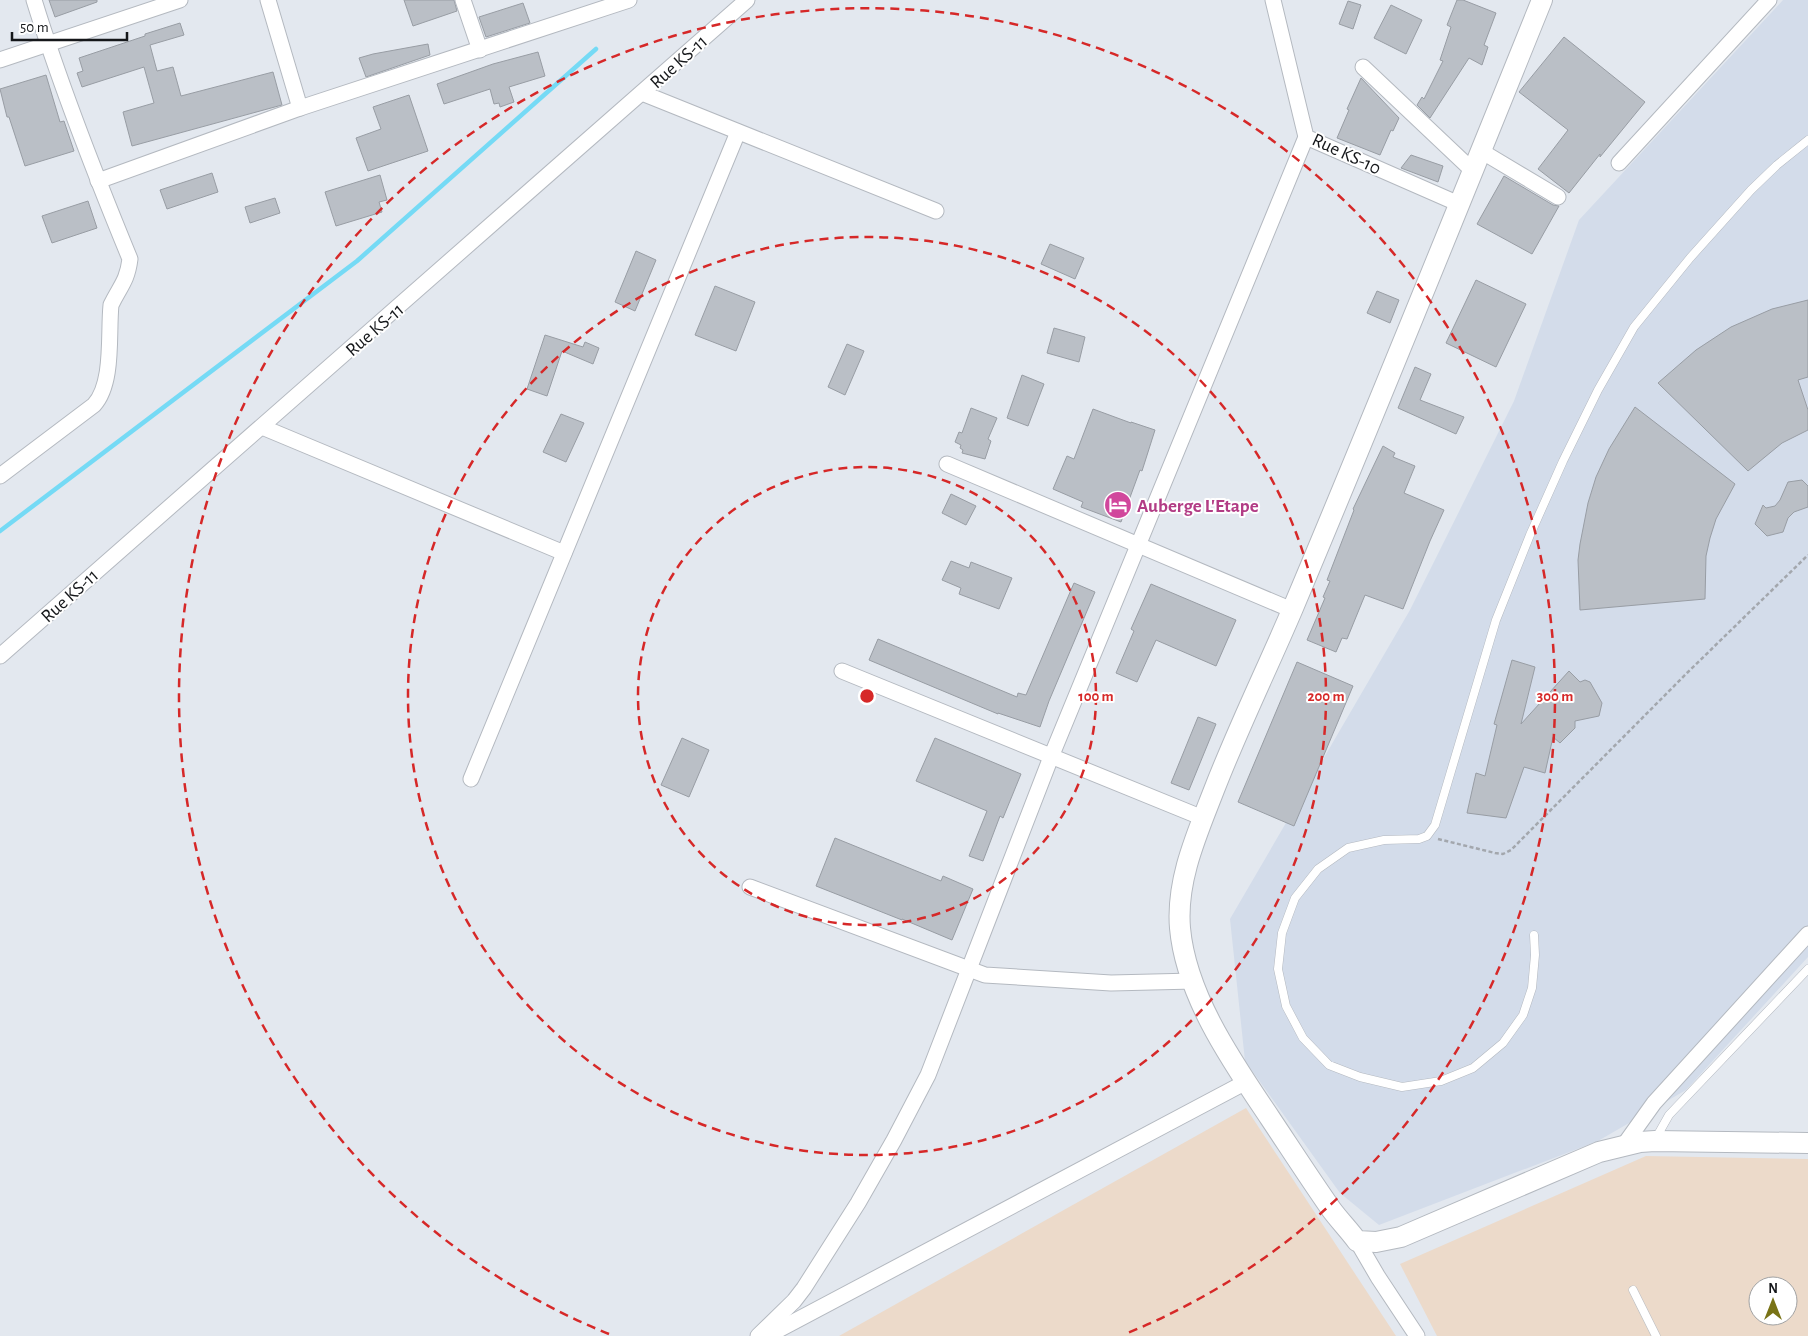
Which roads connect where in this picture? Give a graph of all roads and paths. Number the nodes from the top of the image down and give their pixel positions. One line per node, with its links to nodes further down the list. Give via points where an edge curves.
1 (34, 0): 10 (street)
2 (180, 0): 10 (street)
3 (268, 0): 15 (street)
4 (463, 0): 11 (street)
5 (629, 0): 11 (street)
6 (746, 0): 14 (street, Rue KS-11)
7 (1273, 0): 17 (street, Rue KS-10)
8 (1542, 0): 19 (street)
9 (1769, 0): 20 (street)
10 (48, 44): 12 (street); 22 (street)
11 (480, 50): 15 (street)
12 (0, 60)
13 (1363, 67): 21 (street)
14 (642, 94): 16 (street); 26 (street, Rue KS-11)
15 (300, 108): 22 (street)
16 (738, 132): 25 (street); 30 (street)
17 (1306, 137): 24 (street, Rue KS-10); 29 (street)
18 (1808, 140): 38 (lane, via 1751,190 1690,258 1634,327 1598,390 1530,535 1496,620 1435,825)
19 (1481, 151): 21 (street); 23 (street)
20 (1619, 163)
21 (1473, 171): 24 (street)
22 (98, 181): 28 (street, via 130,259 123,285 111,305 104,389 94,405)
23 (1558, 196)
24 (1459, 204): 32 (street)
25 (936, 211)
26 (262, 427): 30 (street); 33 (street, Rue KS-11)
27 (947, 464): 29 (street)
28 (0, 476)
29 (1138, 546): 32 (street); 35 (street)
30 (564, 553): 36 (street)
31 (1808, 555): 38 (path, via 1511,850 1495,853)
32 (1292, 610): 37 (street)
33 (1, 658)
34 (842, 671): 35 (street)
35 (1051, 757): 37 (street); 43 (street)
36 (471, 779)
37 (1203, 818): 44 (street, via 1190,853 1181,900 1180,930)
38 (1427, 836): 41 (lane, via 1384,840 1348,848 1318,869 1295,898 1282,932 1278,969 1290,1014 1303,1038 1329,1065 1360,1077 1402,1087 1441,1080 1473,1068 1503,1043 1523,1015 1532,988)
39 (750, 887): 43 (street)
40 (1808, 934): 48 (street, via 1654,1103)
41 (1534, 935)
42 (1808, 969): 46 (lane, via 1669,1115)
43 (969, 971): 44 (street, via 1000,977 1083,981); 51 (street, via 928,1075 858,1203 804,1288)
44 (1194, 981): 45 (street, via 1203,1007)
45 (1246, 1082): 49 (street, via 1333,1211); 52 (street)
46 (1654, 1141): 47 (street); 48 (street)
47 (1808, 1143)
48 (1624, 1145): 49 (street, via 1599,1152 1401,1237 1376,1242)
49 (1357, 1241): 53 (street)
50 (1633, 1290): 54 (lane)
51 (758, 1336)
52 (767, 1336)
53 (1417, 1336)
54 (1656, 1336)

